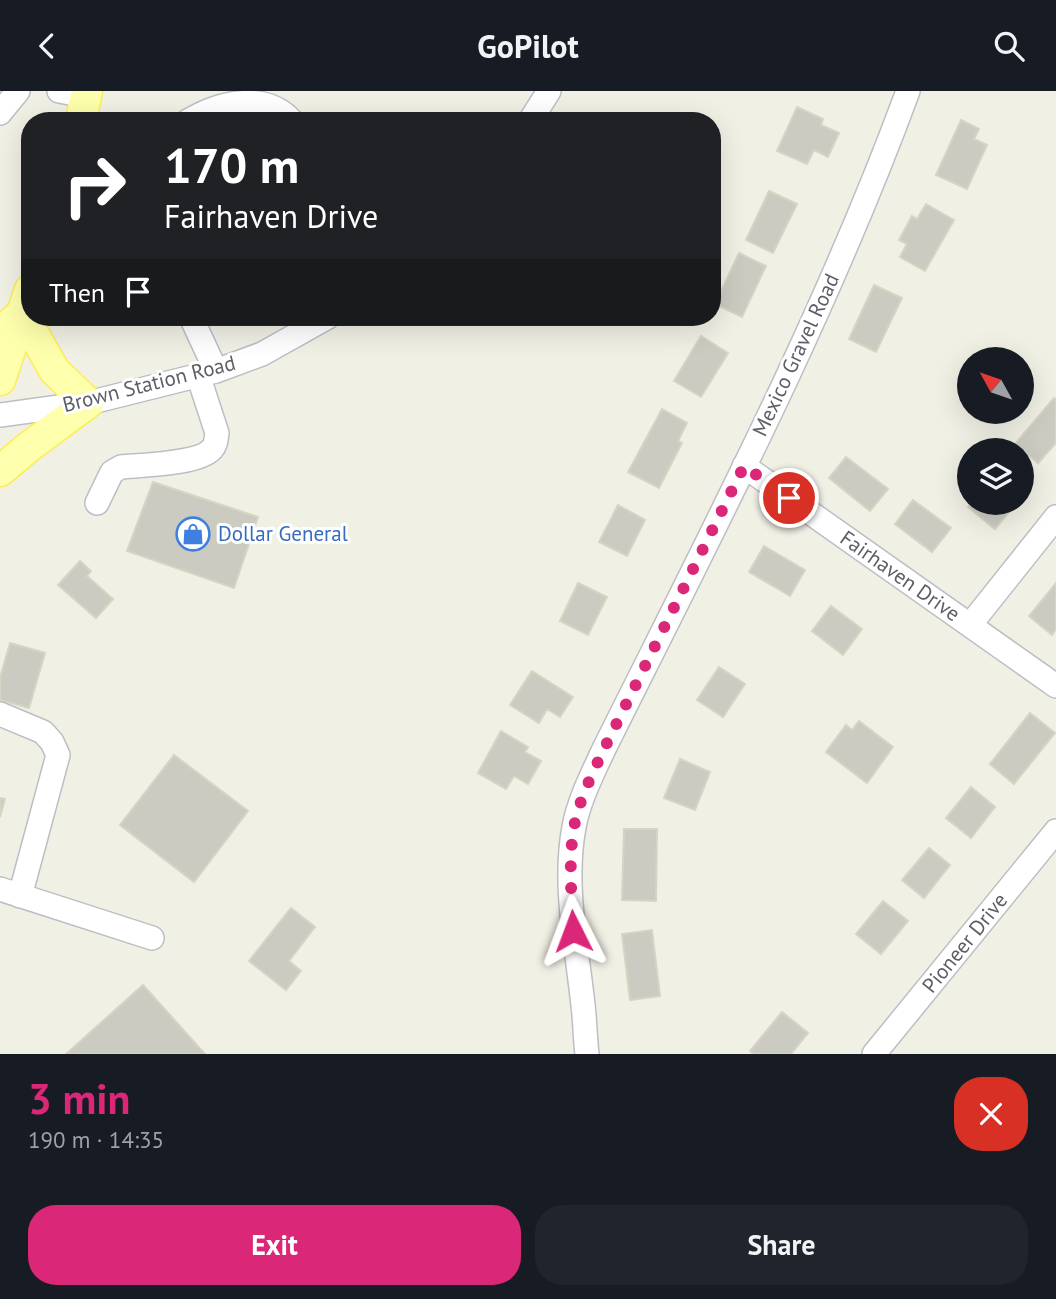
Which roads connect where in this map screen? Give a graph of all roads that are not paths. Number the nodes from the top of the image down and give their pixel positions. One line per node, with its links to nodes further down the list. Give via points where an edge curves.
1 (18, 91): 7 (street)
2 (549, 91): 6 (street)
3 (908, 91): 18 (street, Mexico Gravel Road, via 798,355)
4 (205, 112): 5 (street, via 241,102 261,102)
5 (284, 112)
6 (536, 112)
7 (0, 113)
8 (21, 308): 13 (main road)
9 (21, 317): 15 (main road)
10 (36, 326): 16 (main road, via 54,370)
11 (194, 326): 14 (street)
12 (312, 326): 14 (street, Brown Station Road, via 262,354)
13 (0, 334)
14 (207, 373): 16 (street, Brown Station Road); 20 (street, via 217,433 212,450 195,459 121,467 112,473)
15 (0, 380)
16 (88, 403): 17 (street, Brown Station Road); 19 (main road)
17 (0, 415)
18 (744, 466): 22 (street, Fairhaven Drive); 29 (street, Mexico Gravel Road, via 603,751 574,827 570,869 573,931)
19 (0, 471)
20 (97, 503)
21 (1056, 517): 22 (street)
22 (970, 625): 23 (street, Fairhaven Drive)
23 (1056, 686)
24 (0, 714): 26 (street, via 43,732 58,755)
25 (1056, 831): 28 (street, Pioneer Drive)
26 (10, 893): 27 (street)
27 (152, 938)
28 (878, 1052)
29 (587, 1054)

